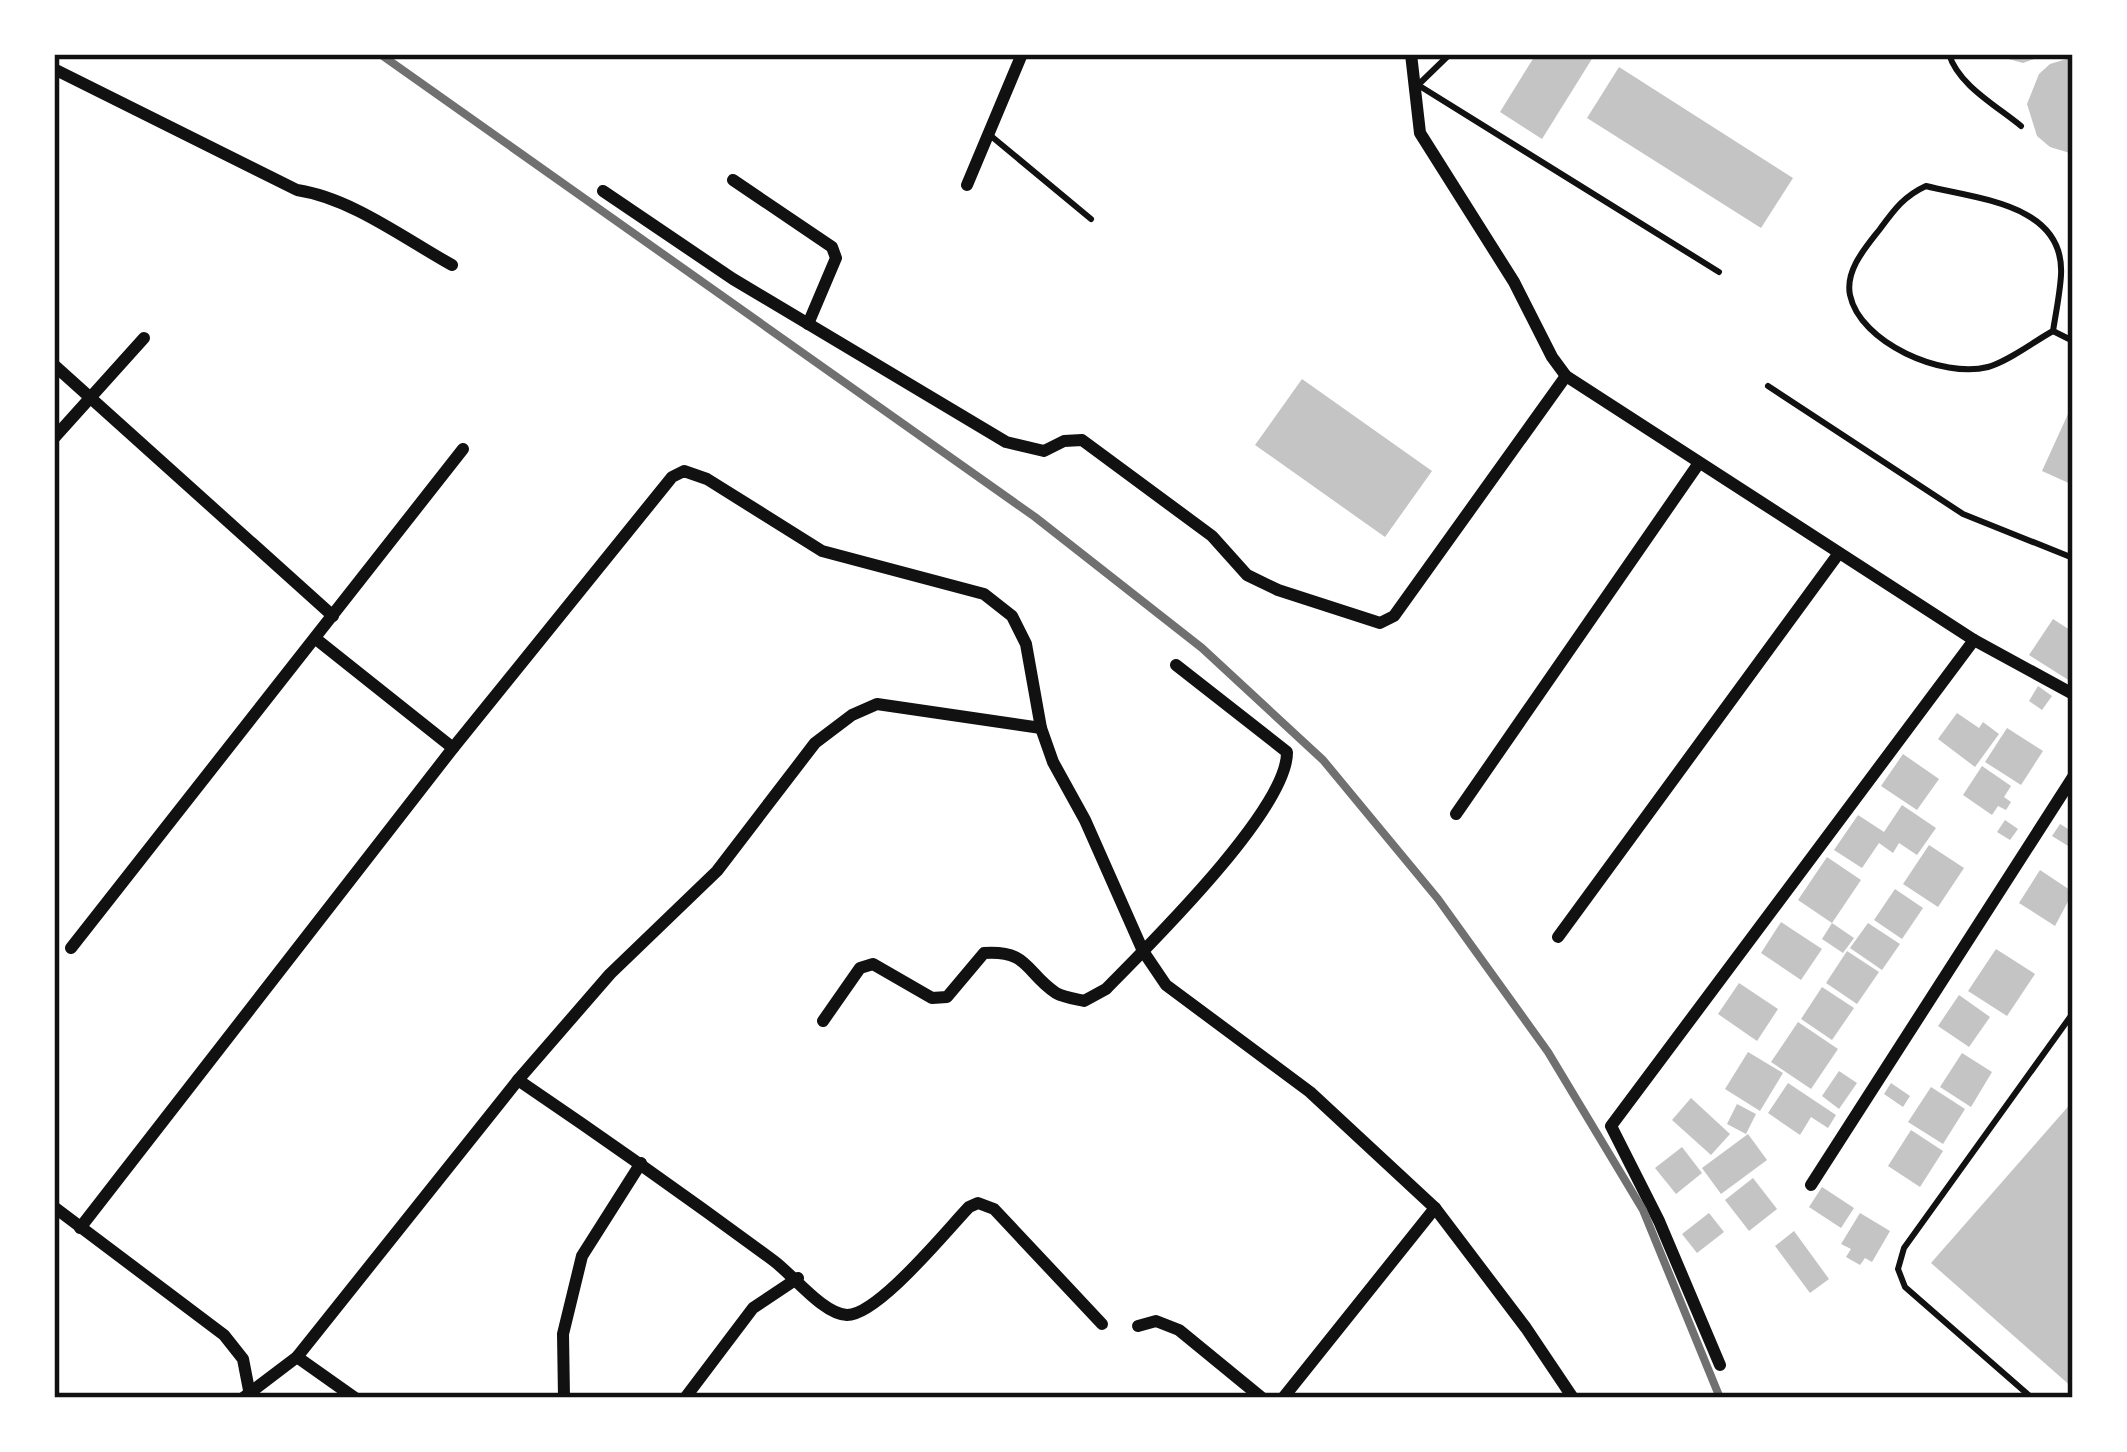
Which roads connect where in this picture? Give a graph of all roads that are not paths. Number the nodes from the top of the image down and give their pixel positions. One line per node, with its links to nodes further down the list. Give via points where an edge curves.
1 (1022, 54): 8 (street)
2 (1412, 54): 6 (street)
3 (1450, 54): 6 (lane)
4 (1949, 54): 7 (lane, via 1968,83)
5 (54, 69): 13 (street)
6 (1418, 85): 14 (lane); 20 (street, via 1420,133)
7 (2021, 126)
8 (988, 133): 10 (street); 12 (lane)
9 (733, 180): 15 (street, via 832,247 836,259)
10 (967, 185)
11 (603, 191): 15 (street)
12 (1091, 219)
13 (452, 265)
14 (1719, 272)
15 (808, 324): 20 (street, via 1006,442 1044,451 1082,440 1212,536 1247,575 1380,623 1394,616)
16 (2053, 331): 16 (lane, via 2062,269 2046,226 2024,212 1926,186 1906,194 1856,261 1849,293 1864,322 1906,355 1942,368 1988,367); 18 (lane)
17 (144, 338): 22 (street)
18 (2073, 341)
19 (54, 365): 22 (street)
20 (1566, 376): 25 (street)
21 (1768, 386): 27 (lane, via 1963,514)
22 (90, 396): 23 (street); 28 (street)
23 (54, 437)
24 (463, 449): 28 (street)
25 (1699, 463): 26 (street); 36 (street)
26 (1839, 553): 30 (street); 37 (street)
27 (2073, 558)
28 (334, 616): 29 (street)
29 (316, 639): 34 (street); 38 (street)
30 (1974, 640): 32 (street); 52 (street, via 1611,1126)
31 (1176, 665): 39 (street, via 1287,752 1287,770 1265,811)
32 (2073, 694)
33 (1041, 728): 34 (street, via 1027,644 1012,616 984,594 822,551 684,470); 39 (street); 42 (street, via 877,704 852,716 814,743 717,871 610,974)
34 (453, 748): 47 (street)
35 (2073, 776): 44 (street)
36 (1456, 814)
37 (1558, 937)
38 (71, 948)
39 (1143, 951): 41 (street, via 1084,1001 1058,994 1006,951 984,953 947,997 932,998 873,964 860,968); 46 (street, via 1166,985 1310,1092)
40 (2073, 1013): 60 (lane, via 1904,1248 1898,1269 1905,1287)
41 (823, 1022)
42 (518, 1080): 43 (street); 51 (street)
43 (641, 1163): 48 (street); 55 (street, via 582,1256 563,1334)
44 (1811, 1185)
45 (54, 1207): 47 (street)
46 (1435, 1208): 58 (street); 59 (street)
47 (80, 1228): 53 (street, via 224,1335 243,1359)
48 (798, 1278): 49 (street, via 825,1308 849,1315 873,1305 978,1203 994,1209); 56 (street, via 752,1308)
49 (1102, 1324)
50 (1138, 1326): 57 (street, via 1156,1321 1179,1330)
51 (297, 1358): 53 (street); 54 (street)
52 (1720, 1365)
53 (246, 1394)
54 (355, 1398)
55 (564, 1398)
56 (685, 1398)
57 (1262, 1398)
58 (1282, 1398)
59 (1573, 1398)
60 (2032, 1398)

